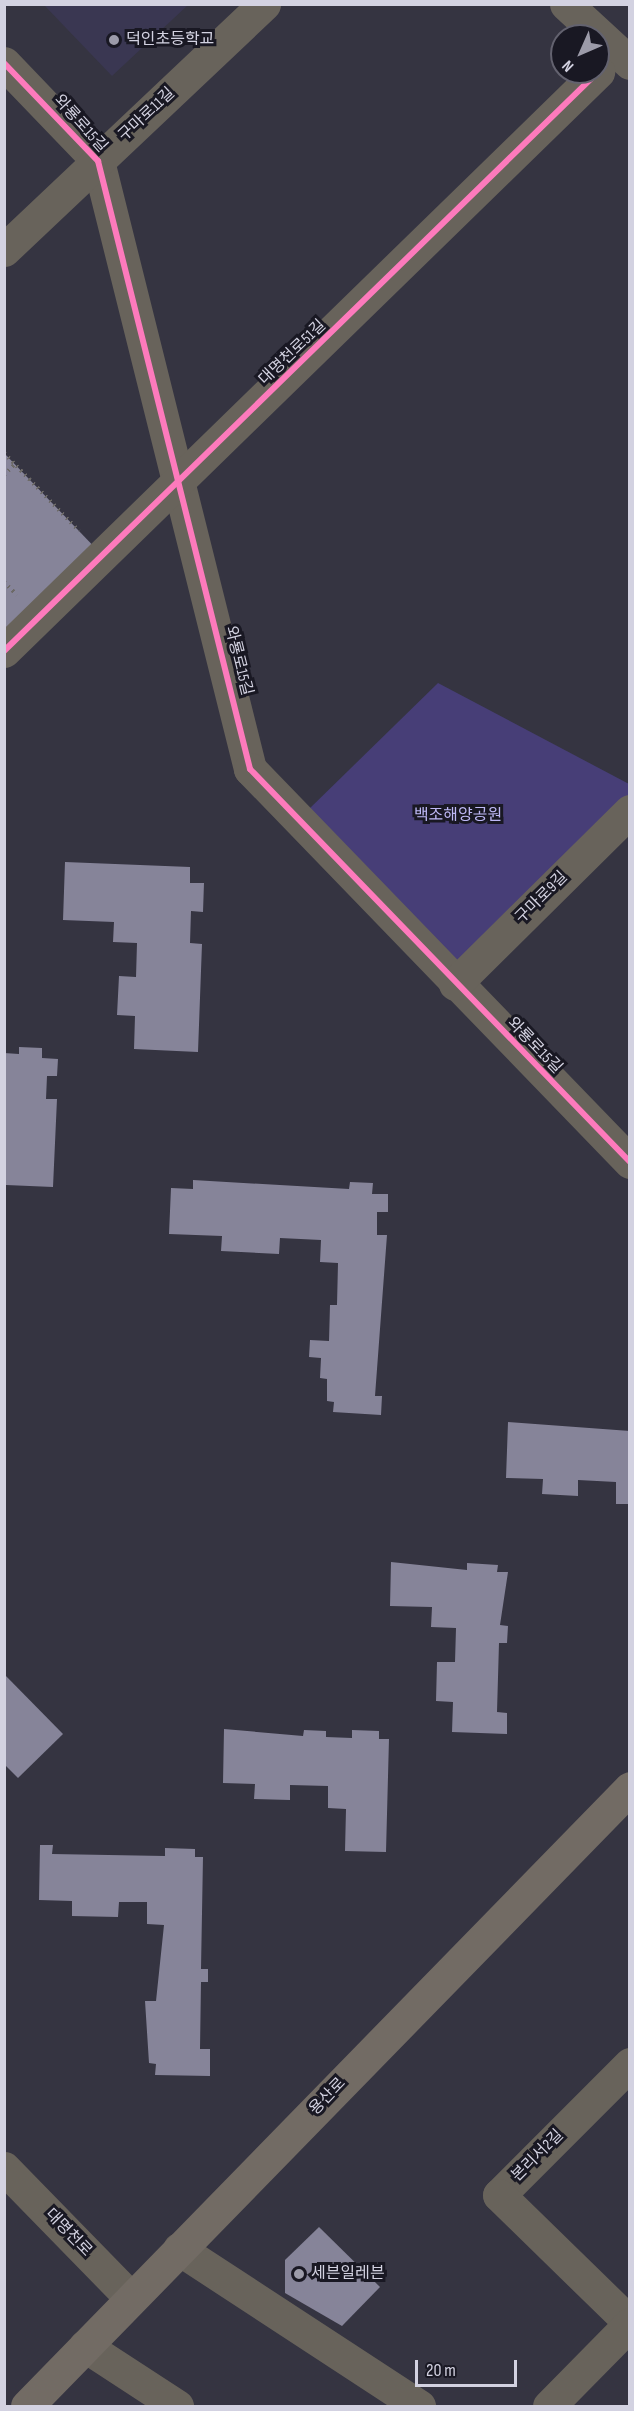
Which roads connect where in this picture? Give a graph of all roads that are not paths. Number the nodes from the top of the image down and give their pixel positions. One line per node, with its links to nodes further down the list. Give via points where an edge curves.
1 (264, 4): 5 (street, 구마로11길)
2 (566, 4): 4 (street)
3 (4, 63): 5 (street, 와룡로15길)
4 (611, 65): 7 (street, 대명천로51길)
5 (98, 161): 6 (street, 구마로11길); 7 (street, 와룡로15길)
6 (4, 250)
7 (180, 482): 8 (street, 대명천로51길); 10 (street, 와룡로15길, via 250,769)
8 (4, 651)
9 (630, 811): 10 (street, 구마로9길)
10 (455, 984): 11 (street, 와룡로15길)
11 (630, 1162)
12 (630, 1788): 15 (main road, 용산로)
13 (630, 2064): 17 (street, 본리서2길, via 499,2195)
14 (4, 2168): 16 (street, 대명천로)
15 (179, 2249): 16 (main road, 용산로); 21 (street)
16 (131, 2298): 18 (main road, 용산로)
17 (630, 2324): 22 (street)
18 (85, 2346): 19 (main road, 용산로); 20 (street)
19 (27, 2406)
20 (177, 2406)
21 (419, 2406)
22 (549, 2406)

